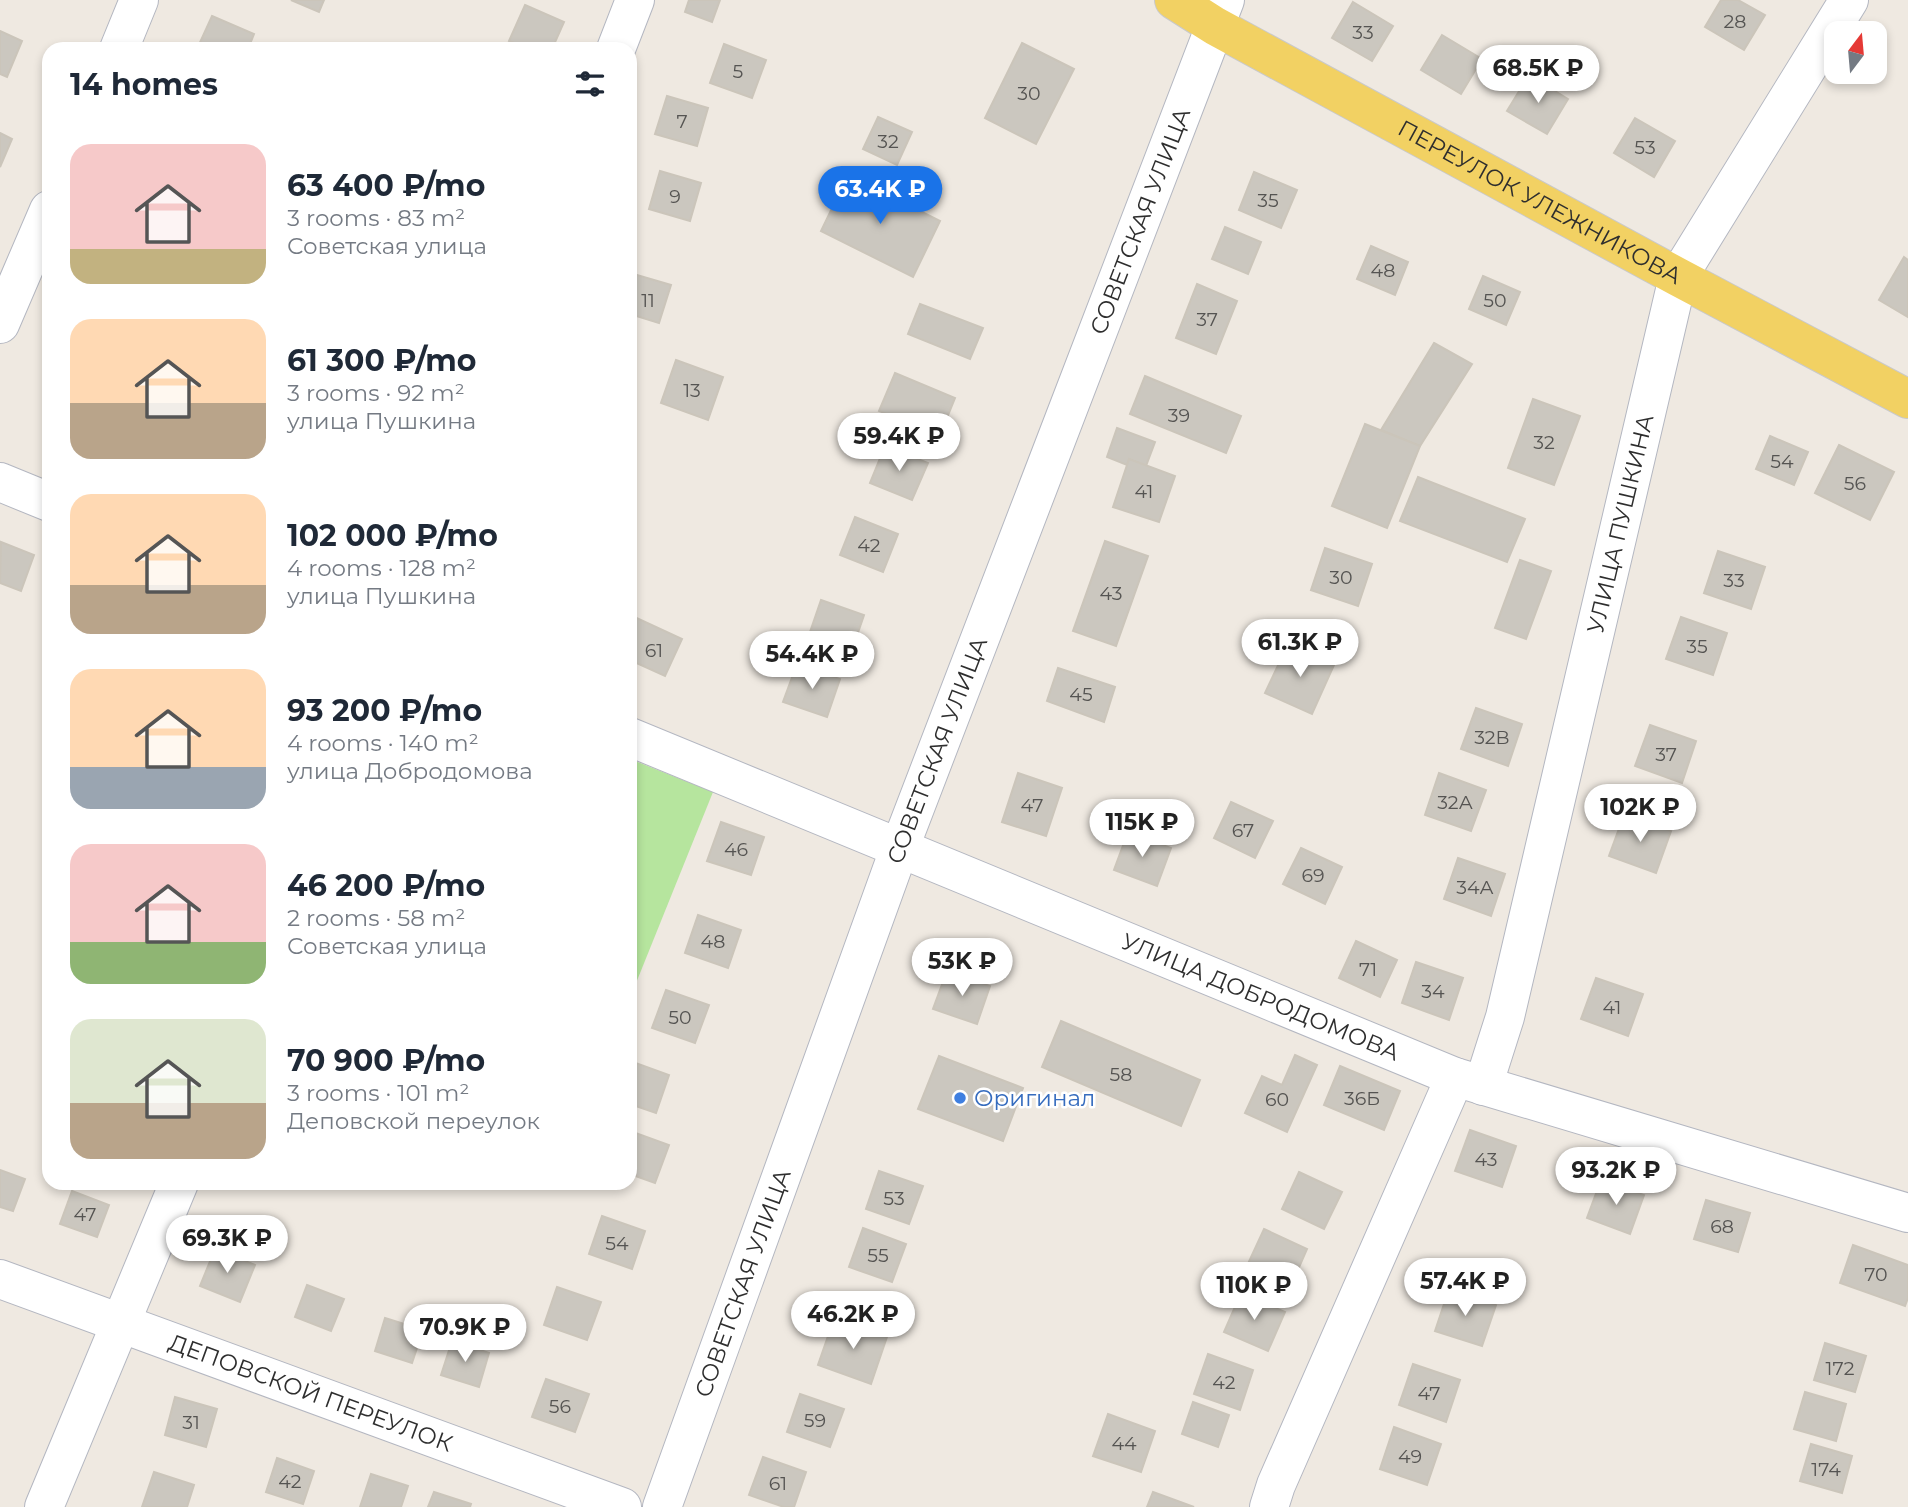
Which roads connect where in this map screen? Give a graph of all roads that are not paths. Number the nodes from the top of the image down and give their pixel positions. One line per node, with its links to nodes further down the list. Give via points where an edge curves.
1 (139, 0): 6 (street)
2 (635, 0): 7 (street)
3 (1174, 0): 5 (main road, ПЕРЕУЛОК УЛЕЖНИКОВА)
4 (1849, 0): 9 (street, УЛИЦА ПУШКИНА)
5 (1220, 13): 9 (main road, ПЕРЕУЛОК УЛЕЖНИКОВА); 15 (street, СОВЕТСКАЯ УЛИЦА)
6 (121, 42)
7 (619, 42)
8 (42, 226): 10 (street)
9 (1678, 277): 11 (main road, ПЕРЕУЛОК УЛЕЖНИКОВА); 16 (street, УЛИЦА ПУШКИНА, via 1505,1017)
10 (0, 324)
11 (1908, 399)
12 (0, 482): 13 (street)
13 (42, 499)
14 (637, 740): 15 (street, УЛИЦА ДОБРОДОМОВА)
15 (900, 847): 16 (street, УЛИЦА ДОБРОДОМОВА); 23 (street, СОВЕТСКАЯ УЛИЦА)
16 (1469, 1082): 18 (street, УЛИЦА ДОБРОДОМОВА); 24 (street, УЛИЦА ПУШКИНА)
17 (176, 1190): 20 (street)
18 (1908, 1213)
19 (0, 1279): 20 (street, ДЕПОВСКОЙ ПЕРЕУЛОК)
20 (121, 1323): 21 (street); 22 (street, ДЕПОВСКОЙ ПЕРЕУЛОК)
21 (44, 1507)
22 (622, 1507)
23 (662, 1507)
24 (1269, 1507)

